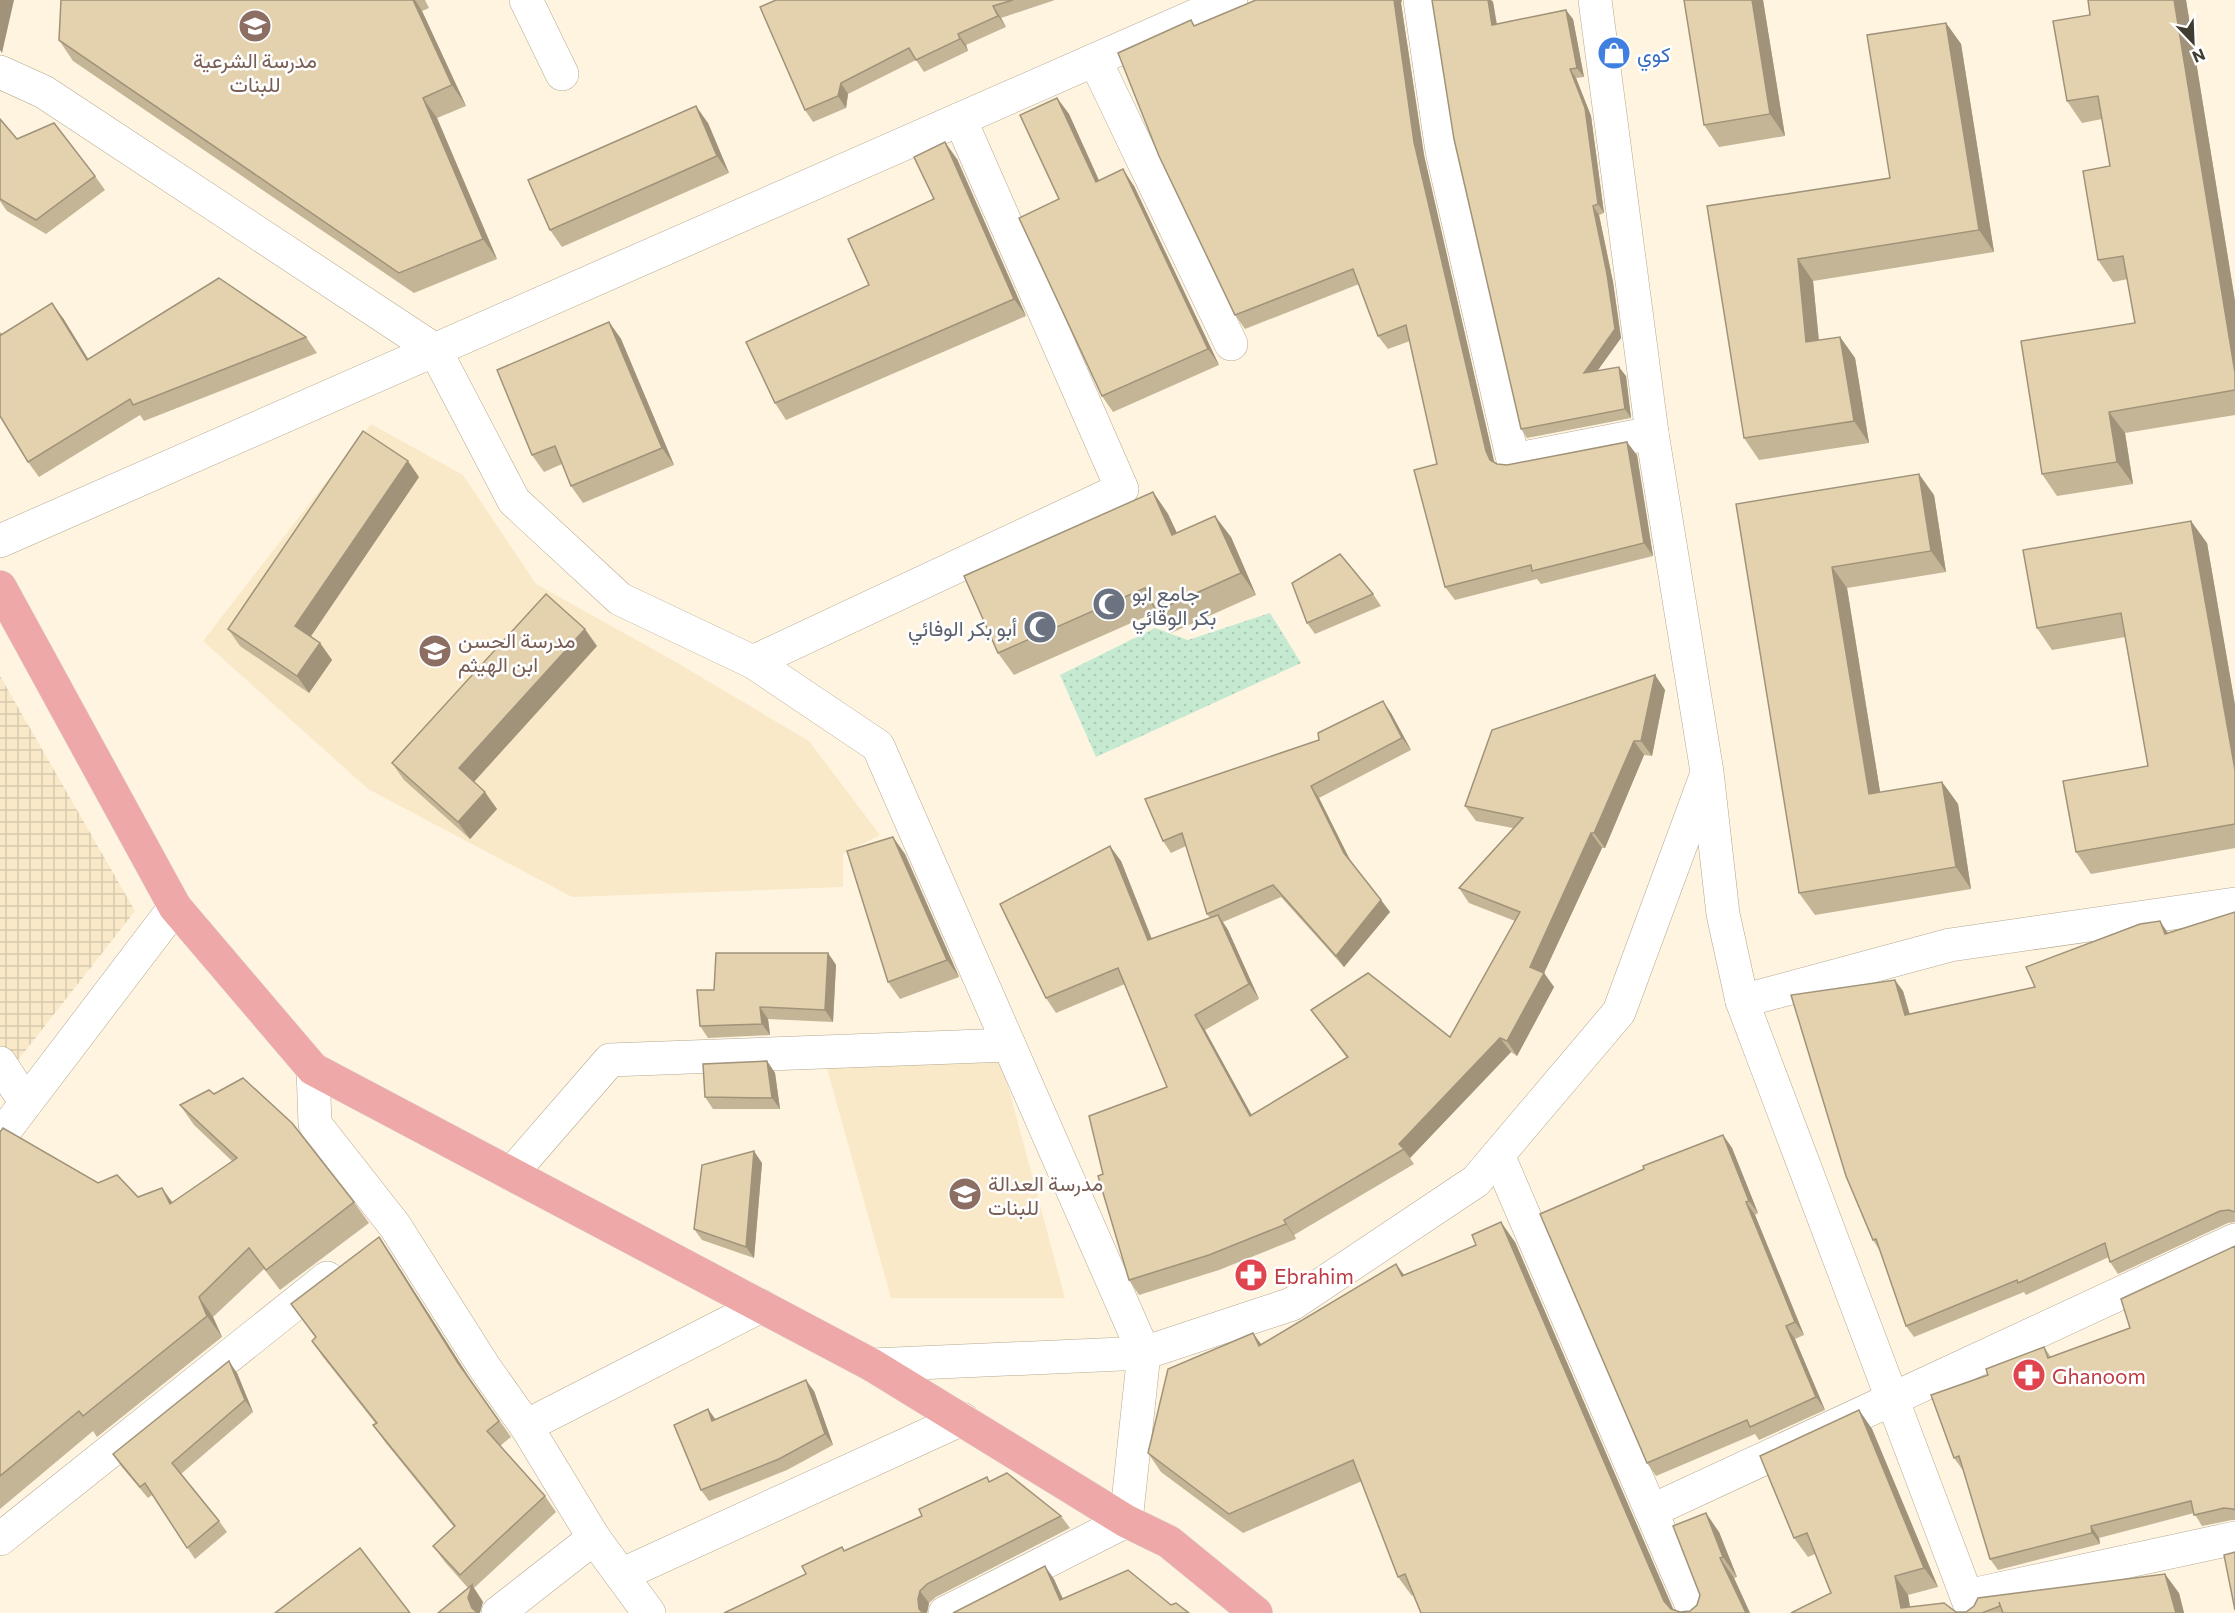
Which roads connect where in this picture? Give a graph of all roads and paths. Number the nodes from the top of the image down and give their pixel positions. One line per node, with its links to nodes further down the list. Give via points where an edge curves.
1 (526, 0): 7 (street)
2 (1231, 0): 5 (street)
3 (1420, 0): 11 (street, via 1442,151 1513,460)
4 (1595, 0): 11 (street)
5 (1095, 60): 8 (street); 9 (street)
6 (0, 72): 10 (street, via 44,92)
7 (562, 74)
8 (960, 119): 10 (street); 14 (street, via 1122,489)
9 (1231, 344)
10 (435, 350): 12 (street); 14 (street, via 514,501 620,599)
11 (1652, 433): 15 (street)
12 (0, 542)
13 (0, 587): 17 (main road)
14 (753, 662): 19 (street, via 878,746)
15 (1707, 771): 18 (street, via 1723,914); 24 (street, via 1619,1012)
16 (2235, 904): 18 (street, via 1950,945)
17 (175, 907): 21 (main road); 22 (street)
18 (1742, 1001): 31 (street)
19 (1009, 1045): 25 (street, via 610,1060); 29 (street)
20 (0, 1063): 22 (street)
21 (312, 1068): 25 (main road); 26 (street, via 315,1124)
22 (26, 1103): 23 (street)
23 (0, 1137)
24 (1498, 1155): 29 (street, via 1476,1181 1292,1304); 34 (street)
25 (512, 1174): 28 (main road)
26 (395, 1226): 33 (street); 38 (street)
27 (2235, 1240): 31 (street)
28 (761, 1306): 30 (main road); 33 (street)
29 (1144, 1353): 30 (street); 35 (street)
30 (872, 1365): 32 (main road)
31 (1892, 1398): 34 (street); 40 (street)
32 (962, 1419): 35 (main road); 39 (street)
33 (526, 1426): 36 (street)
34 (1651, 1511): 45 (street)
35 (1126, 1521): 43 (street); 44 (main road, via 1169,1542)
36 (594, 1538): 39 (street); 41 (street)
37 (2235, 1538): 40 (street)
38 (0, 1539)
39 (621, 1575): 42 (street)
40 (1970, 1605)
41 (498, 1613)
42 (649, 1613)
43 (945, 1613)
44 (1256, 1613)
45 (1695, 1613)

